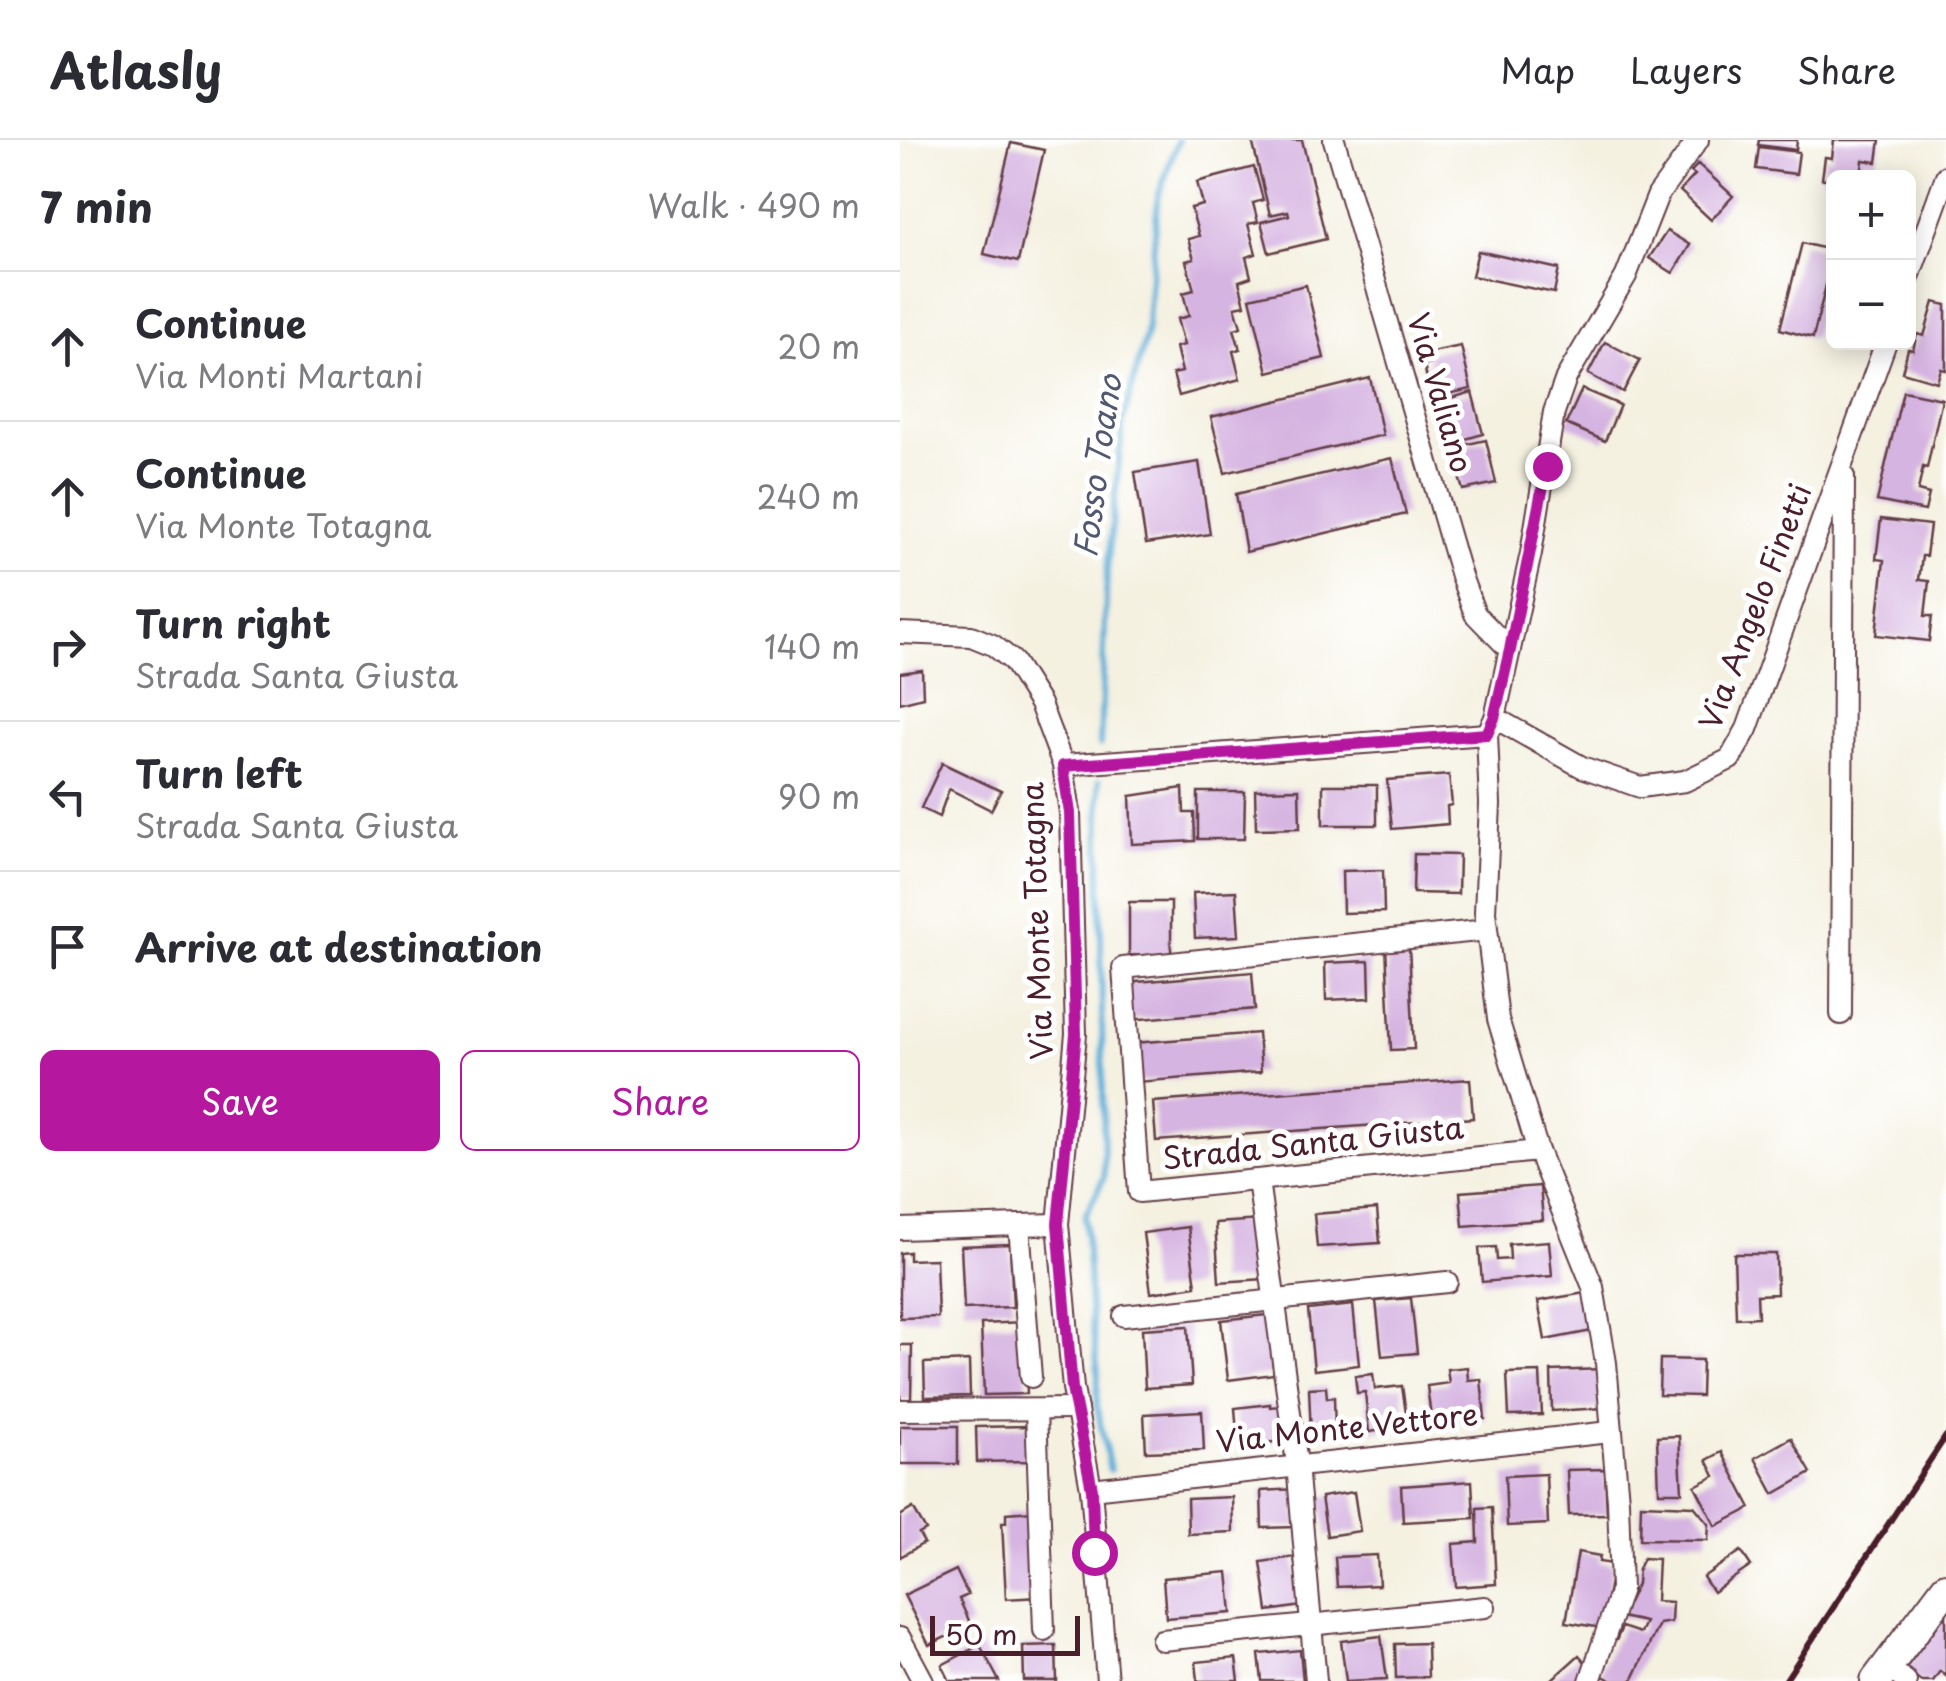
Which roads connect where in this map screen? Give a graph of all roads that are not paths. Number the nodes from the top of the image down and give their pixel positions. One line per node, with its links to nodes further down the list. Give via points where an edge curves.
1 (1334, 140): 8 (street, Via Valiano, via 1461,576 1475,614)
2 (1692, 142): 8 (street, via 1658,195 1626,276 1566,378)
3 (1946, 176): 4 (street)
4 (1915, 260)
5 (1883, 350): 6 (street, Via Angelo Finetti)
6 (1844, 460): 9 (street, Via Angelo Finetti, via 1747,729 1730,759 1686,782 1640,787); 12 (street, Via Angelo Finetti)
7 (900, 634): 10 (street, Via Monte Totagna, via 971,636 1013,661 1040,704)
8 (1510, 650): 9 (street)
9 (1491, 726): 10 (street); 11 (street)
10 (1063, 766): 15 (street, Via Monte Totagna, via 1076,1034)
11 (1488, 930): 13 (street, via 1498,1019); 14 (street, Strada Santa Giusta, via 1124,968 1139,1192)
12 (1841, 1014)
13 (1538, 1151): 14 (street, Strada Santa Giusta); 25 (street, via 1593,1287)
14 (1258, 1180): 19 (street)
15 (1058, 1224): 16 (street); 22 (street, Via Monte Totagna)
16 (1019, 1225): 17 (street); 21 (street)
17 (900, 1229)
18 (1447, 1282): 19 (street)
19 (1272, 1300): 20 (street); 26 (street)
20 (1124, 1316)
21 (1031, 1377)
22 (1077, 1409): 24 (street); 27 (street, Via Monte Totagna)
23 (900, 1410): 24 (street)
24 (1036, 1410): 31 (street)
25 (1610, 1432): 26 (street, Via Monte Vettore); 38 (street, via 1621,1589)
26 (1297, 1464): 27 (street, Via Monte Vettore); 30 (street)
27 (1092, 1489): 36 (street, Via Monte Totagna)
28 (1946, 1588): 34 (main road)
29 (1485, 1607): 30 (street)
30 (1310, 1625): 33 (street); 37 (street)
31 (1044, 1630)
32 (900, 1638): 35 (street)
33 (1162, 1640)
34 (1890, 1676)
35 (923, 1681)
36 (1106, 1681)
37 (1316, 1681)
38 (1590, 1681)

